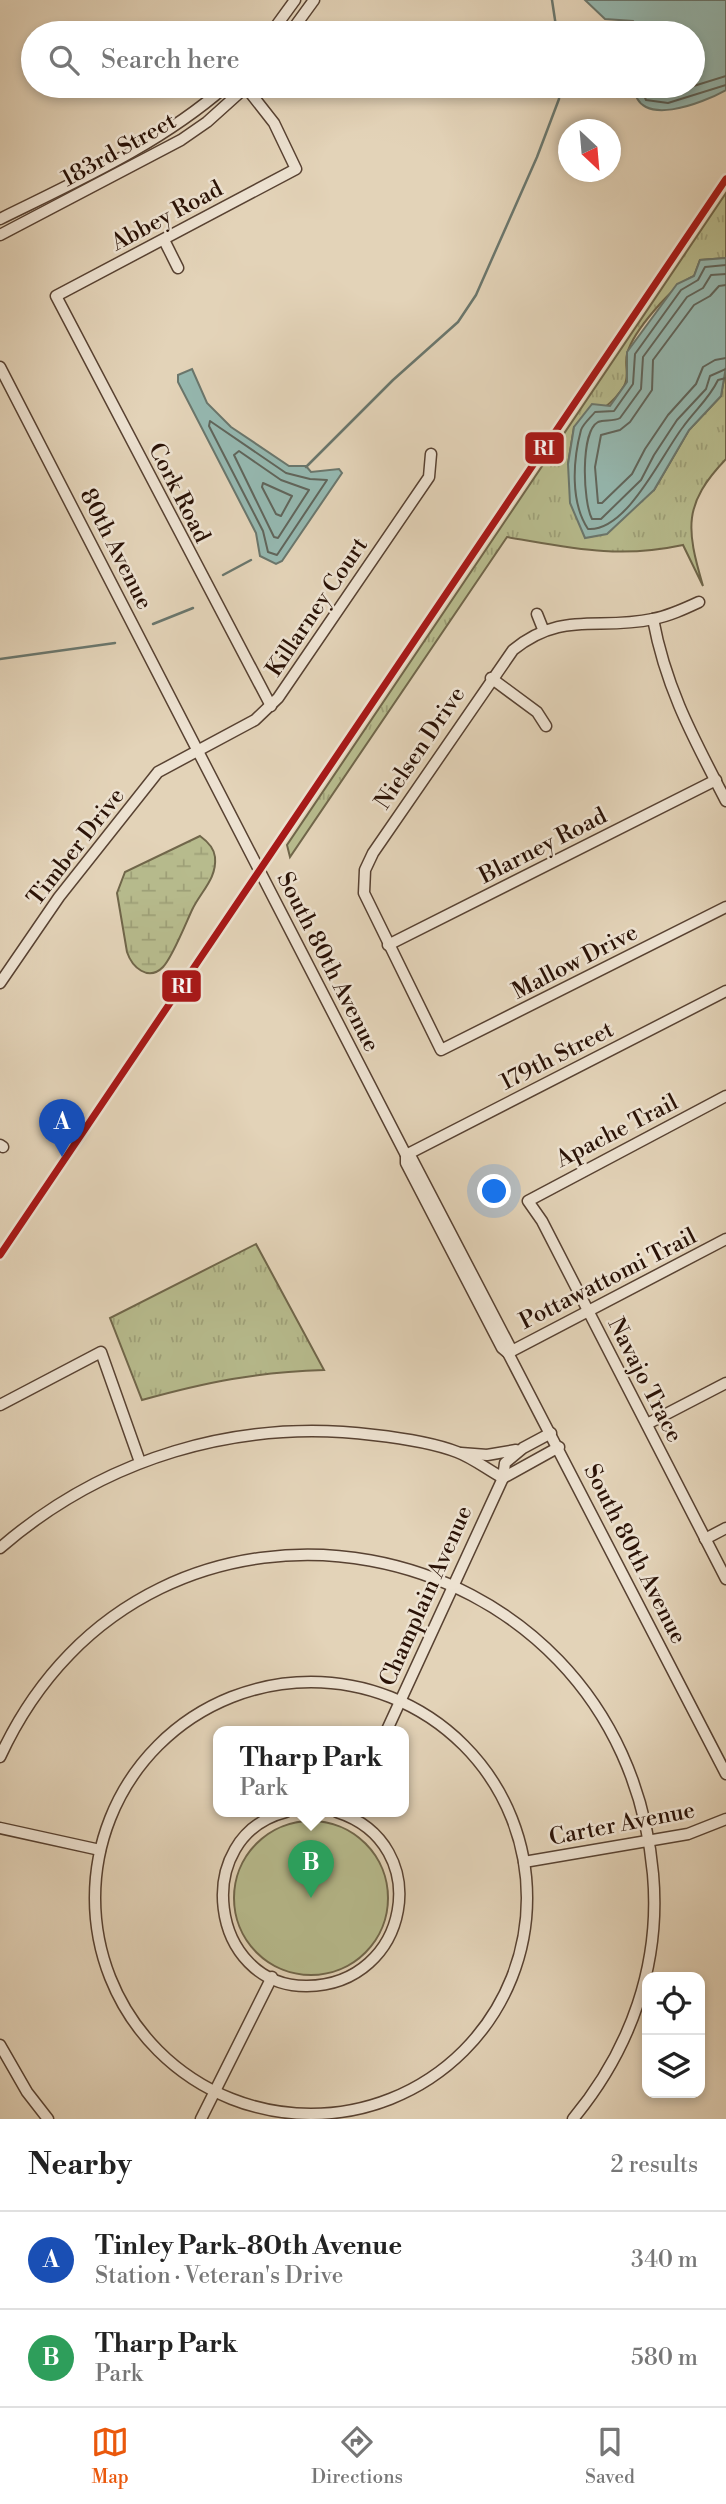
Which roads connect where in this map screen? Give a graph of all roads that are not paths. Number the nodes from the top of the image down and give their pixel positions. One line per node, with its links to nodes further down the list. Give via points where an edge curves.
1 (295, 0): 3 (street)
2 (314, 0): 4 (street)
3 (280, 21)
4 (299, 21)
5 (212, 98): 8 (street, 183rd Street, via 144,146)
6 (233, 98): 9 (street, 183rd Street, via 181,140)
7 (256, 98): 10 (street, Abbey Road, via 270,116 296,169)
8 (0, 219)
9 (0, 235)
10 (164, 240): 11 (street); 12 (street, Abbey Road)
11 (178, 268)
12 (56, 296): 20 (street, Cork Road)
13 (0, 367): 22 (street, 80th Avenue)
14 (431, 454): 20 (street, Killarney Court, via 429,477)
15 (699, 602): 17 (street, Nielsen Drive)
16 (537, 614): 18 (street)
17 (653, 620): 18 (street, Nielsen Drive); 23 (street, via 674,699)
18 (543, 629): 19 (street, Nielsen Drive, via 513,650)
19 (491, 678): 21 (street, via 537,712); 26 (street, Nielsen Drive, via 368,862 365,898)
20 (271, 706): 22 (street, Killarney Court, via 255,720)
21 (546, 726)
22 (197, 749): 27 (street, Timber Drive, via 158,772 59,897); 31 (street, South 80th Avenue)
23 (716, 780): 24 (street); 26 (street, Blarney Road)
24 (726, 801)
25 (726, 907): 29 (street, Mallow Drive)
26 (388, 945): 29 (street, Nielsen Drive)
27 (0, 983)
28 (726, 991): 31 (street, 179th Street)
29 (441, 1050)
30 (726, 1096): 32 (street, Apache Trail)
31 (406, 1155): 35 (street, South 80th Avenue, via 406,1163)
32 (528, 1201): 34 (street, Navajo Trace)
33 (726, 1239): 34 (street, Pottawattomi Trail)
34 (587, 1310): 35 (street, Pottawattomi Trail); 38 (street, Navajo Trace)
35 (508, 1353): 39 (street, South 80th Avenue)
36 (726, 1383): 38 (street)
37 (0, 1405): 43 (street, via 102,1352)
38 (647, 1424): 46 (street, Navajo Trace)
39 (551, 1433): 40 (street, South 80th Avenue); 41 (street, Champlain Avenue)
40 (559, 1447): 44 (street); 53 (street, South 80th Avenue)
41 (523, 1448): 42 (street, via 486,1455); 44 (street, Champlain Avenue, via 505,1463)
42 (458, 1452): 43 (street, via 384,1436 295,1431 227,1438); 44 (street)
43 (140, 1462): 47 (street, via 60,1503)
44 (503, 1478): 49 (street, Champlain Avenue)
45 (726, 1528): 46 (street)
46 (705, 1539): 48 (street, Navajo Trace)
47 (0, 1548)
48 (726, 1579)
49 (452, 1584): 50 (street, Champlain Avenue); 52 (street, via 379,1561 318,1555 244,1561 183,1579 134,1603 82,1642 35,1696); 58 (street, via 531,1633 585,1689 621,1749 636,1784)
50 (399, 1701): 51 (street, Champlain Avenue); 59 (street, via 356,1687 305,1682 249,1691 201,1712 165,1739 136,1770 112,1811); 60 (street, via 450,1732 486,1770 510,1812)
51 (389, 1726)
52 (0, 1757)
53 (726, 1774)
54 (275, 1817): 61 (street, via 243,1838 228,1863 222,1889 223,1914 231,1937 244,1957)
55 (350, 1817): 61 (street, via 373,1832 391,1857 398,1878 400,1903 388,1941 367,1966 327,1985 304,1986)
56 (726, 1819): 58 (street, Carter Avenue, via 700,1831)
57 (0, 1828): 59 (street)
58 (650, 1839): 60 (street, Carter Avenue); 66 (street, via 655,1904 651,1963 618,2052)
59 (100, 1850): 63 (street, via 95,1916 99,1945 115,1990 156,2049 184,2074)
60 (524, 1862): 63 (street, via 526,1912 515,1967 488,2022 439,2071 378,2103 322,2113 272,2110)
61 (272, 1977): 63 (street)
62 (0, 2045): 64 (street)
63 (215, 2091): 65 (street)
64 (48, 2119)
65 (201, 2119)
66 (573, 2119)

